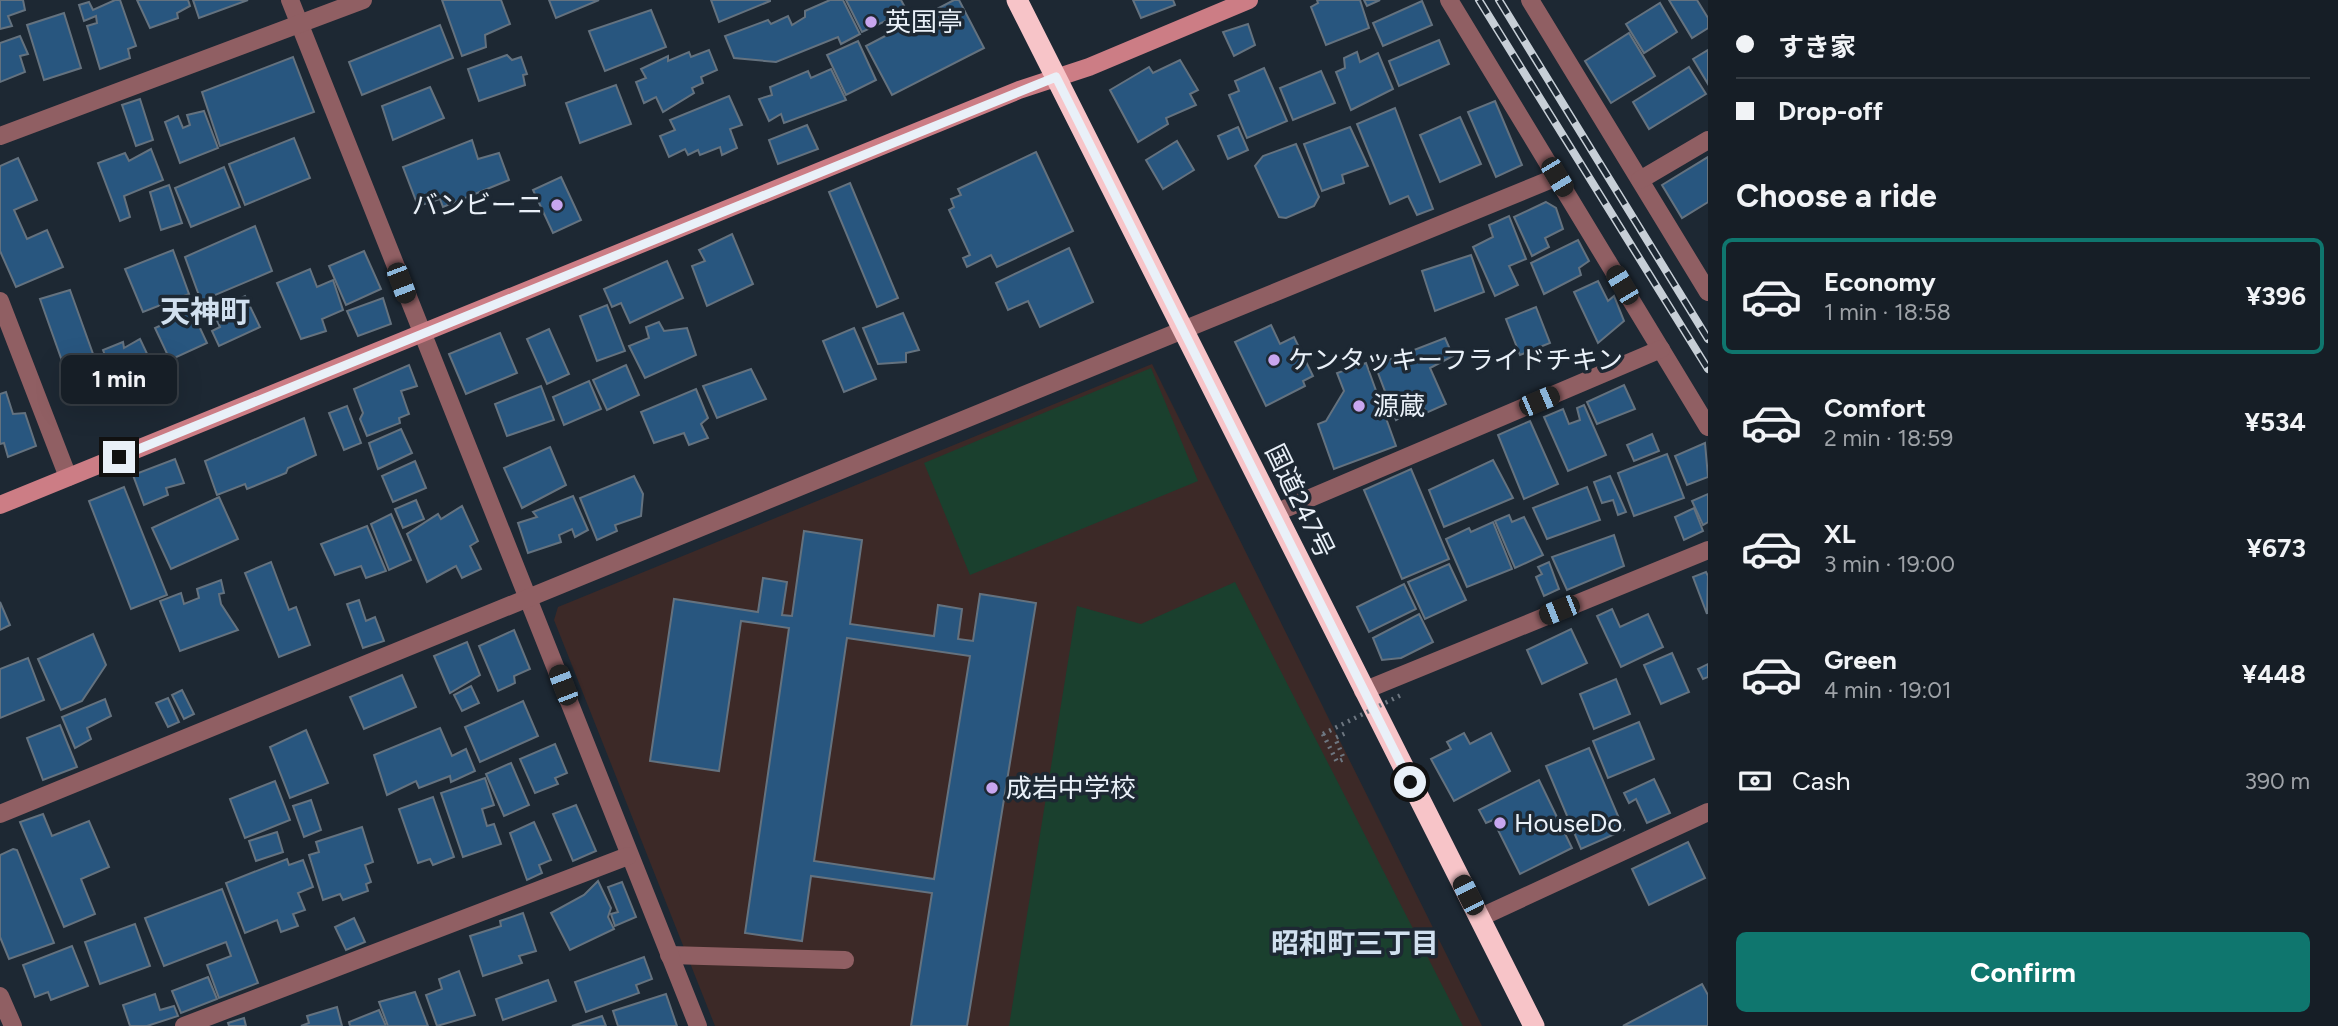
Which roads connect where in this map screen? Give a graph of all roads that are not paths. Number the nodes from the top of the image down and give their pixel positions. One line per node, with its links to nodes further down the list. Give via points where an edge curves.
1 (290, 0): 7 (street)
2 (363, 0): 7 (street)
3 (1017, 0): 8 (highway, 国道247号)
4 (1250, 0): 8 (street)
5 (1449, 0): 11 (street)
6 (1530, 0): 12 (street)
7 (299, 24): 9 (street); 16 (street)
8 (1056, 77): 15 (highway, 国道247号); 16 (street)
9 (0, 136)
10 (1708, 141): 12 (street)
11 (1557, 177): 15 (street); 17 (street)
12 (1640, 180): 13 (street)
13 (1708, 292)
14 (0, 300): 19 (street)
15 (1185, 331): 21 (highway, 国道247号); 23 (street)
16 (421, 335): 19 (street); 23 (street)
17 (1661, 349): 18 (street); 21 (street)
18 (1708, 427)
19 (68, 477): 20 (street)
20 (0, 505)
21 (1275, 513): 24 (highway, 国道247号)
22 (1708, 550): 24 (street)
23 (529, 599): 26 (street); 27 (street)
24 (1363, 691): 28 (highway, 国道247号)
25 (1708, 812): 28 (street)
26 (0, 814)
27 (628, 856): 29 (street); 33 (street)
28 (1479, 918): 35 (highway, 国道247号)
29 (669, 955): 30 (street); 34 (street)
30 (845, 960)
31 (0, 996): 32 (street)
32 (13, 1026)
33 (184, 1026)
34 (698, 1026)
35 (1534, 1026)

